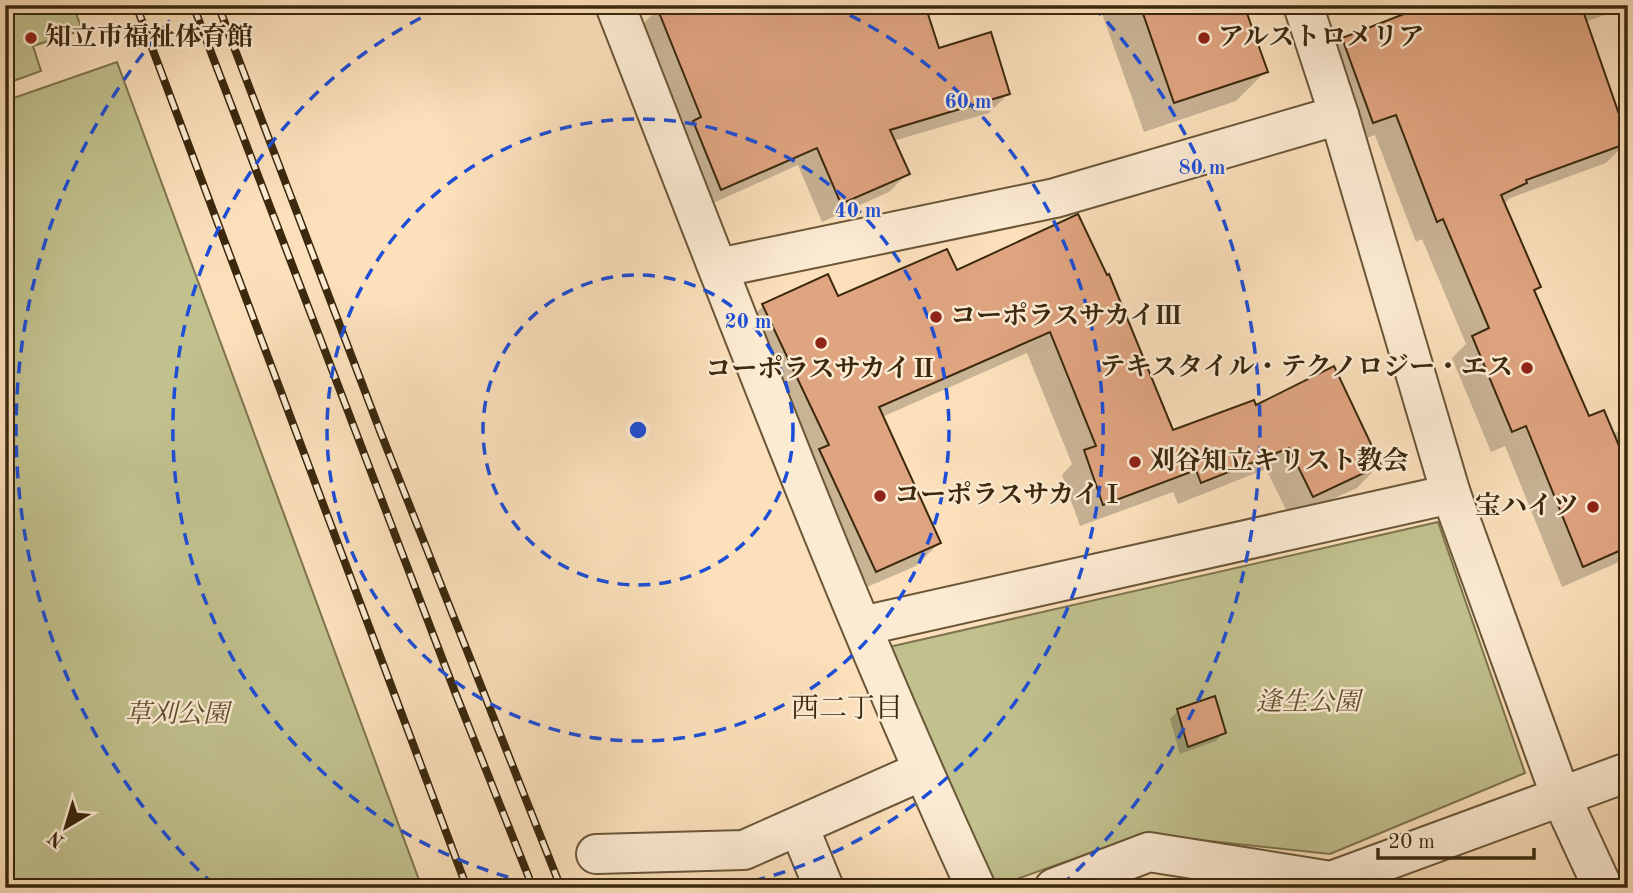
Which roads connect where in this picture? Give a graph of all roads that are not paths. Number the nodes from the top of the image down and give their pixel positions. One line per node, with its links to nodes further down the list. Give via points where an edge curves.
1 (615, 5): 4 (street)
2 (1303, 5): 3 (street)
3 (1339, 115): 4 (street, via 1055,198); 5 (street)
4 (718, 268): 6 (street)
5 (1451, 494): 6 (street); 9 (street)
6 (862, 626): 7 (street)
7 (922, 771): 10 (street); 14 (street)
8 (1628, 772): 9 (street)
9 (1561, 797): 12 (street); 16 (street)
10 (799, 827): 11 (street, via 744,850); 13 (street)
11 (596, 854)
12 (1332, 885): 15 (street, via 1149,852)
13 (824, 888)
14 (976, 888)
15 (1054, 888)
16 (1603, 888)

